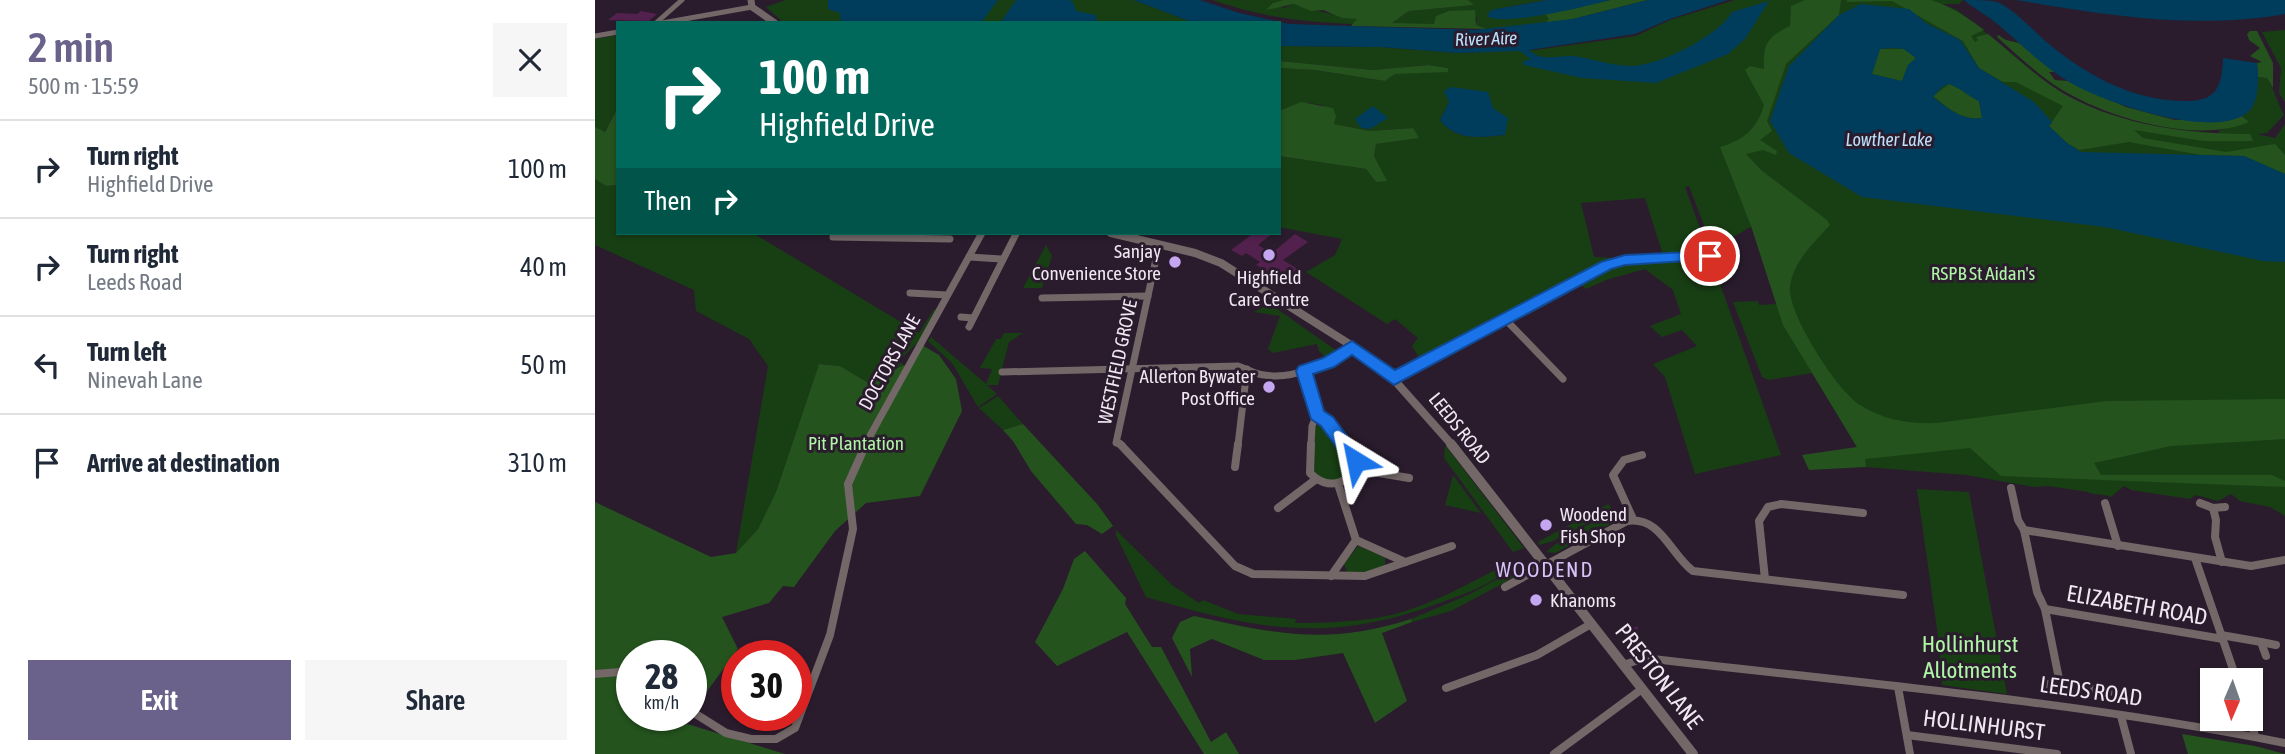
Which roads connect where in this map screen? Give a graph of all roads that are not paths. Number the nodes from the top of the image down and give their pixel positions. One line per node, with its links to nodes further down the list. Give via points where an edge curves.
1 (683, 0): 3 (street)
2 (752, 3): 4 (street); 5 (street)
3 (658, 21)
4 (671, 21)
5 (773, 21)
6 (616, 32): 7 (street)
7 (595, 36)
8 (891, 235): 12 (street); 13 (street)
9 (981, 235): 16 (street, DOCTORS LANE)
10 (1015, 235): 17 (street)
11 (1119, 235): 14 (street, LEEDS ROAD)
12 (833, 237)
13 (950, 239)
14 (1159, 245): 20 (street, WESTFIELD GROVE); 26 (street, LEEDS ROAD, via 1221,263)
15 (1710, 256): 24 (street, via 1615,262)
16 (969, 257): 17 (street); 19 (street, DOCTORS LANE)
17 (1002, 259): 23 (street)
18 (910, 293): 19 (street)
19 (947, 295): 78 (street, DOCTORS LANE, via 856,461 848,484 853,528 830,635 800,721 787,733 765,740 726,733)
20 (1148, 296): 21 (street); 28 (street, WESTFIELD GROVE)
21 (1042, 298)
22 (961, 317): 23 (street)
23 (973, 318): 25 (street)
24 (1506, 320): 31 (street); 32 (street)
25 (968, 327)
26 (1352, 346): 29 (street, via 1328,363); 31 (street, LEEDS ROAD)
27 (1247, 369): 28 (street); 29 (street, via 1272,375); 35 (street)
28 (1131, 370): 30 (street); 57 (street, WESTFIELD GROVE, via 1116,443 1235,566 1246,573)
29 (1304, 371): 33 (street)
30 (1002, 372)
31 (1394, 378): 56 (street, LEEDS ROAD)
32 (1563, 379)
33 (1317, 415): 36 (street, via 1354,455); 38 (street, via 1308,466)
34 (1642, 455): 47 (street, via 1618,464 1613,475)
35 (1235, 467)
36 (1355, 469): 37 (street); 39 (street)
37 (1409, 478)
38 (1315, 480): 39 (street); 44 (street)
39 (1338, 484): 49 (street)
40 (2011, 488): 48 (street)
41 (2105, 503): 50 (street)
42 (2200, 503): 45 (street)
43 (2225, 507): 45 (street)
44 (1278, 508)
45 (2213, 508): 55 (street)
46 (1863, 513): 58 (street, via 1768,507 1759,521)
47 (1633, 519): 56 (street); 58 (street, via 1649,522 1693,570)
48 (2024, 530): 50 (street); 61 (street)
49 (1356, 540): 54 (street); 57 (street)
50 (2118, 546): 52 (street)
51 (1452, 547): 54 (street)
52 (2195, 558): 55 (street); 63 (street)
53 (2285, 560): 55 (street, via 2263,566)
54 (1405, 562): 57 (street, via 1365,576)
55 (2222, 562)
56 (1546, 566): 59 (street); 62 (street, LEEDS ROAD)
57 (1331, 576)
58 (1765, 579): 60 (street)
59 (1506, 587)
60 (1903, 595)
61 (2045, 609): 63 (street, ELIZABETH ROAD); 72 (street)
62 (1591, 624): 67 (street, PRESTON LANE); 74 (street, via 1537,655)
63 (2222, 637): 64 (street, ELIZABETH ROAD); 68 (street)
64 (2261, 642): 65 (street, ELIZABETH ROAD); 66 (street)
65 (2276, 645)
66 (2266, 656)
67 (1623, 665): 73 (street, LEEDS ROAD, via 1645,659); 75 (street, PRESTON LANE)
68 (2233, 668)
69 (616, 672): 70 (street)
70 (595, 674)
71 (2046, 684): 72 (street)
72 (2060, 684): 76 (street)
73 (1898, 687): 77 (street, LEEDS ROAD); 80 (street)
74 (1446, 688)
75 (1642, 689): 83 (street); 84 (street, PRESTON LANE)
76 (2114, 692)
77 (2121, 716): 81 (street, LEEDS ROAD); 87 (street)
78 (707, 723)
79 (2254, 732): 81 (street)
80 (1907, 735): 85 (street); 86 (street, HOLLINHURST)
81 (2255, 736): 82 (street, LEEDS ROAD)
82 (2285, 743)
83 (1554, 754)
84 (1693, 754)
85 (1910, 754)
86 (2057, 754)
87 (2131, 754)

